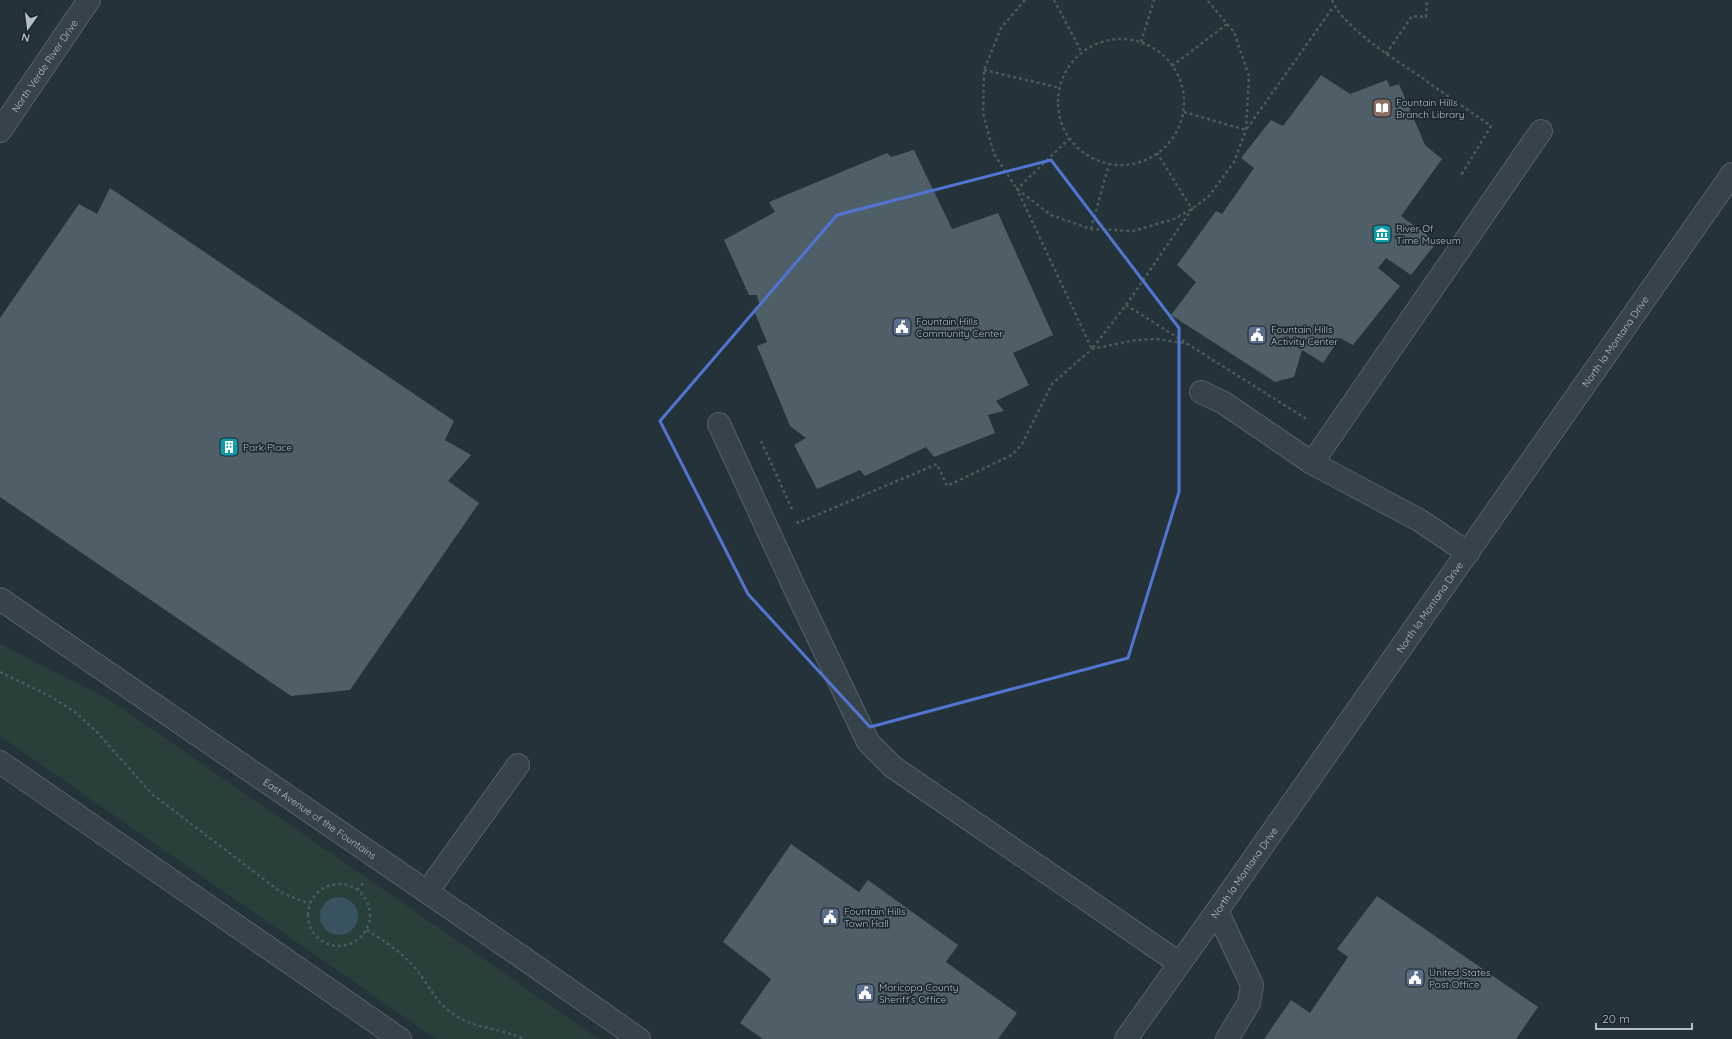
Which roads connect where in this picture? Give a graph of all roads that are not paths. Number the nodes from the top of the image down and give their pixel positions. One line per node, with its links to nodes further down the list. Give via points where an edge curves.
1 (89, 0): 2 (street, North Verde River Drive)
2 (0, 131)
3 (1541, 131): 7 (street)
4 (1732, 174): 8 (street, North la Montana Drive)
5 (1201, 392): 7 (street, via 1224,403)
6 (719, 424): 14 (street, via 868,742 893,767)
7 (1312, 463): 8 (street, via 1419,520)
8 (1468, 553): 13 (street, North la Montana Drive)
9 (0, 599): 12 (street, East Avenue of the Fountains)
10 (0, 762): 15 (street)
11 (518, 765): 12 (street)
12 (427, 892): 16 (street, East Avenue of the Fountains)
13 (1217, 911): 14 (street, North la Montana Drive); 18 (street, via 1252,985 1249,1003)
14 (1179, 963): 17 (street, North la Montana Drive)
15 (400, 1039)
16 (639, 1039)
17 (1126, 1039)
18 (1227, 1039)

